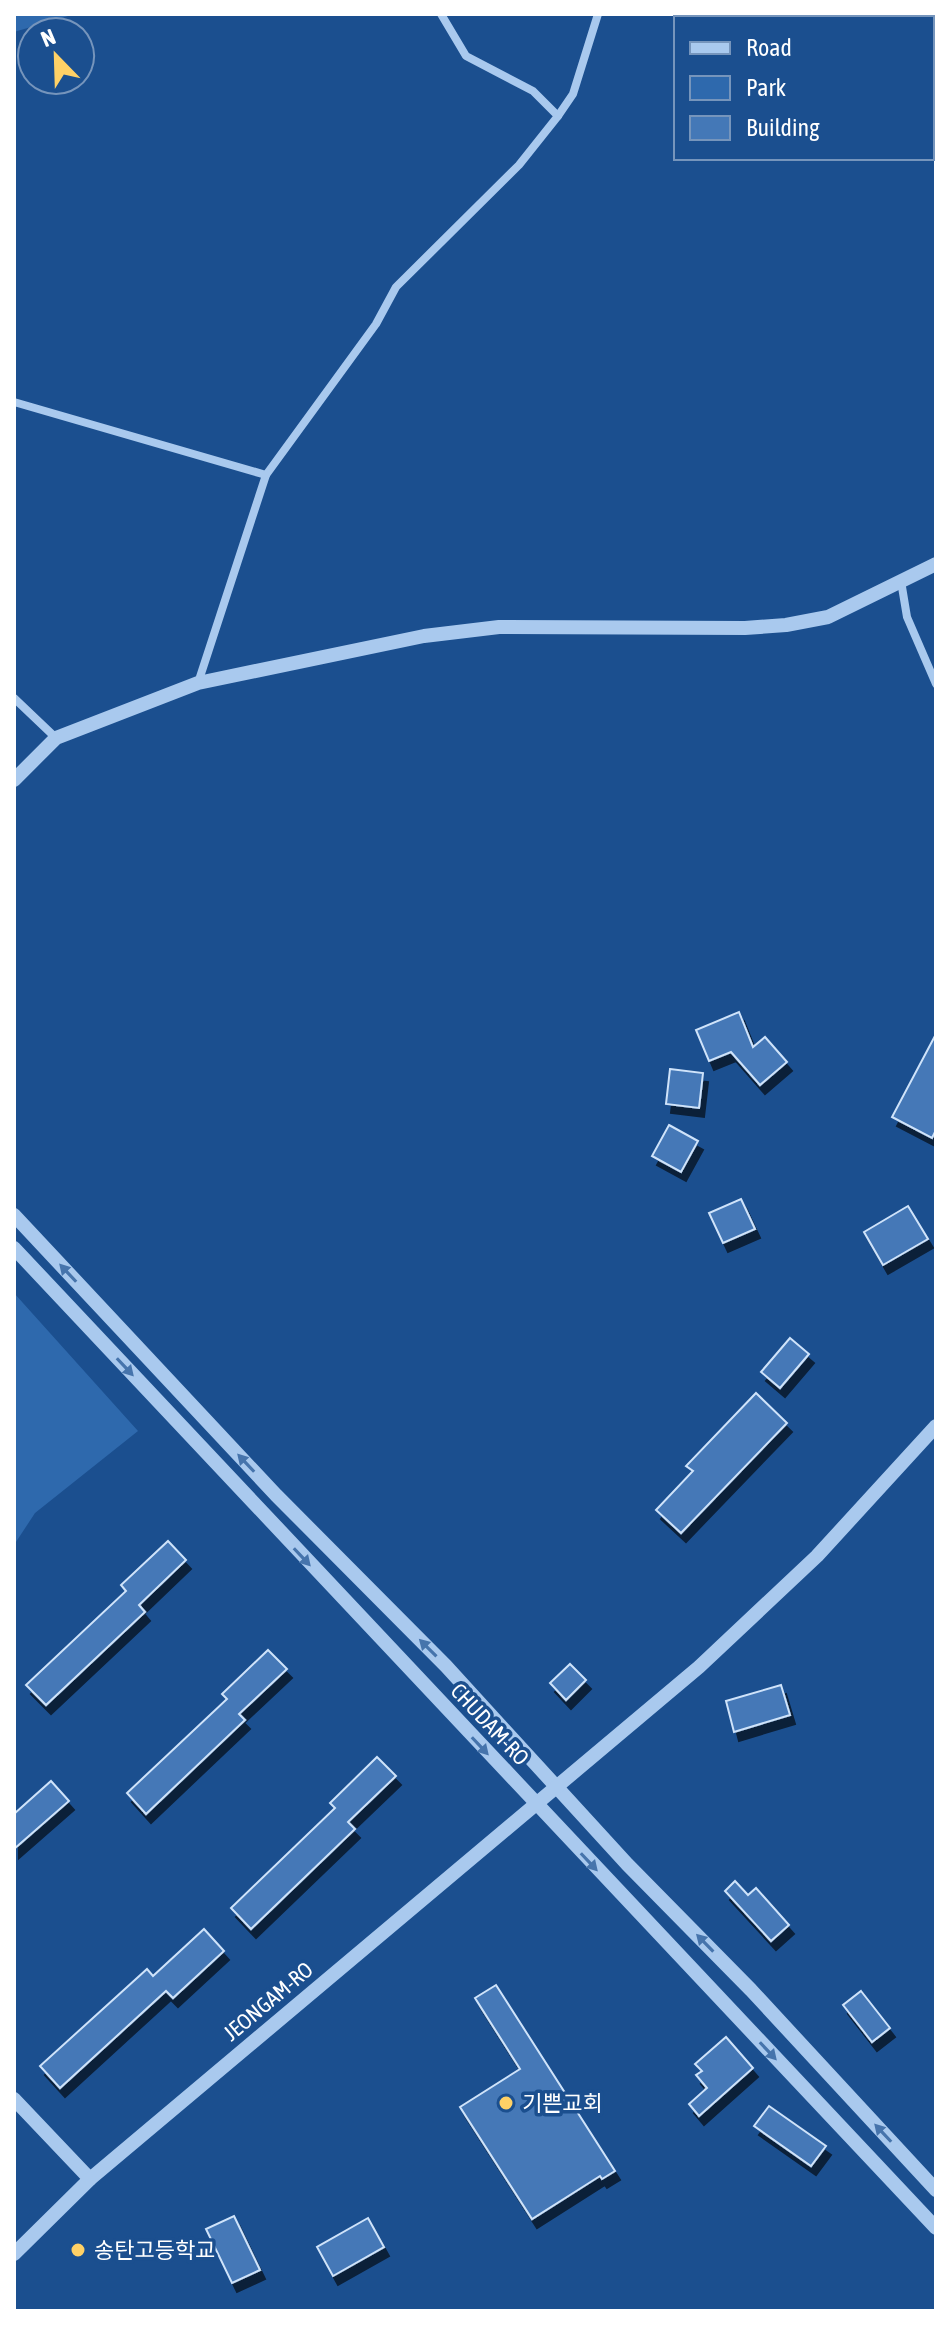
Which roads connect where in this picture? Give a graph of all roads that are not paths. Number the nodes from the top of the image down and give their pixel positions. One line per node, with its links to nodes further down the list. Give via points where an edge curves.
1 (441, 14): 3 (street, via 466,56 533,91)
2 (598, 14): 3 (street, via 573,94)
3 (558, 116): 5 (street, via 519,165 396,287 376,324)
4 (14, 402): 5 (street)
5 (266, 475): 8 (street)
6 (936, 564): 7 (street)
7 (901, 581): 8 (street, via 828,617 786,625 499,627 424,636); 9 (street, via 907,617)
8 (198, 683): 11 (street)
9 (936, 684)
10 (14, 698): 11 (street)
11 (56, 738): 12 (street)
12 (14, 780)
13 (14, 1215): 16 (street, CHUDAM-RO, one-way to 13)
14 (14, 1248): 17 (street, CHUDAM-RO, one-way to 17)
15 (936, 1426): 16 (street, via 817,1556 699,1667)
16 (557, 1788): 17 (street, JEONGAM-RO); 20 (street, CHUDAM-RO, one-way to 16)
17 (536, 1806): 19 (street, JEONGAM-RO); 21 (street, CHUDAM-RO, one-way to 21)
18 (14, 2099): 19 (street)
19 (90, 2179): 22 (street, JEONGAM-RO)
20 (936, 2190)
21 (936, 2228)
22 (14, 2254)

